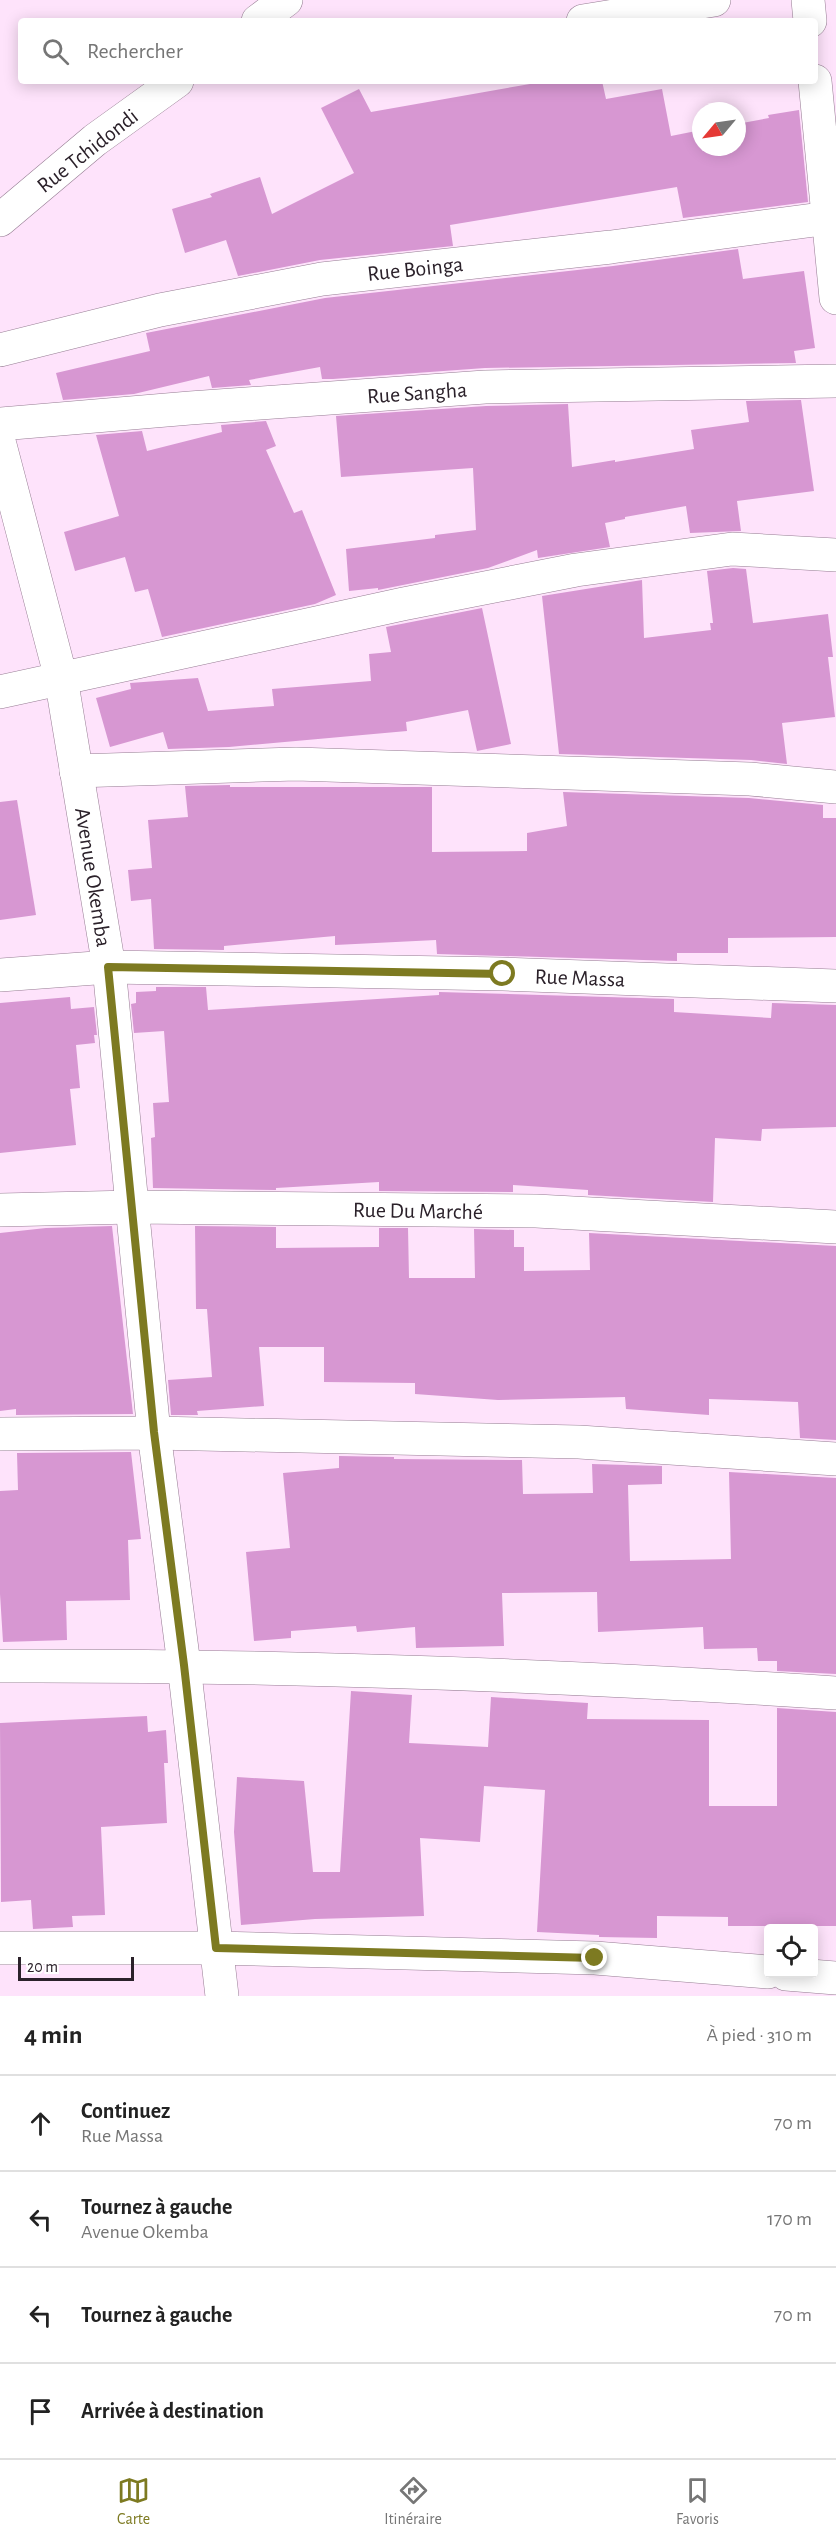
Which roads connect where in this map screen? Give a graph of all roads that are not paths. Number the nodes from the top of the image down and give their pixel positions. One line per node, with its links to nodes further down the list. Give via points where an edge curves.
1 (286, 0): 4 (street)
2 (714, 0): 5 (street)
3 (808, 0): 6 (street)
4 (262, 18)
5 (602, 18)
6 (810, 18)
7 (173, 84): 10 (street, Rue Tchidondi, via 96,140)
8 (815, 84): 9 (street)
9 (832, 218): 11 (street); 12 (street, Rue Boinga, via 322,279 160,310)
10 (0, 220)
11 (836, 298)
12 (0, 350)
13 (836, 381): 14 (street, Rue Sangha, via 486,387)
14 (0, 424)
15 (0, 445): 17 (street, Avenue Okemba)
16 (836, 555): 17 (street, via 732,549 576,570)
17 (61, 678): 18 (street); 19 (street, Avenue Okemba)
18 (0, 692)
19 (76, 771): 20 (street, via 296,764 750,779); 21 (street, Avenue Okemba)
20 (836, 787)
21 (108, 967): 22 (street, Rue Massa); 23 (street, Rue Massa, via 503,974); 24 (street, Avenue Okemba)
22 (0, 975)
23 (836, 986)
24 (133, 1207): 25 (street, Rue Du Marché); 26 (street, Rue Du Marché, via 536,1211); 27 (street, Avenue Okemba)
25 (0, 1210)
26 (836, 1227)
27 (154, 1432): 28 (street); 29 (street, via 579,1442); 30 (street, Avenue Okemba)
28 (0, 1434)
29 (836, 1459)
30 (184, 1665): 31 (street); 32 (street, via 610,1679); 34 (street, Avenue Okemba)
31 (0, 1666)
32 (836, 1693)
33 (0, 1948): 34 (street)
34 (216, 1948): 35 (street, via 595,1958); 38 (street, Avenue Okemba)
35 (764, 1972)
36 (818, 1977): 37 (street)
37 (836, 1978)
38 (222, 1996)

